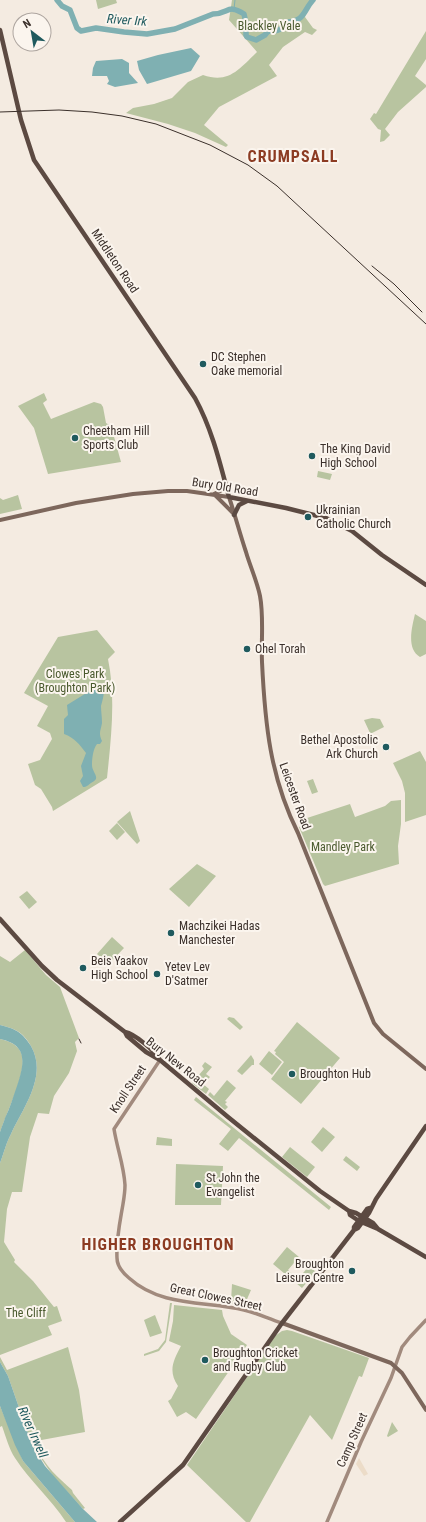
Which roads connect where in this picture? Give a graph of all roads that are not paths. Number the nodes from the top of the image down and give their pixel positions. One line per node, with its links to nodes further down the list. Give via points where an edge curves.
1 (0, 30): 3 (highway, Middleton Road)
2 (0, 50): 3 (highway)
3 (6, 55): 4 (highway, Middleton Road, via 34,160 195,398 216,449)
4 (226, 484): 5 (main road, via 222,490); 6 (highway, Middleton Road)
5 (214, 494): 6 (main road, Bury Old Road); 8 (main road); 9 (main road, Bury Old Road, via 187,491 133,494 76,503)
6 (229, 497): 7 (highway, Bury Old Road); 8 (main road, Leicester Road)
7 (248, 500): 8 (highway, via 239,505); 10 (highway, Bury Old Road, via 326,518 352,532)
8 (234, 515): 13 (main road, Leicester Road, via 260,596 267,732 278,784 374,1023 383,1034)
9 (0, 520)
10 (426, 585)
11 (0, 919): 12 (highway, Bury New Road, via 57,980 125,1032 140,1040)
12 (160, 1060): 15 (main road, Knoll Street); 16 (highway, Bury New Road, via 320,1191 350,1214)
13 (426, 1068)
14 (426, 1126): 16 (highway)
15 (114, 1129): 19 (main road, Great Clowes Street, via 125,1186 118,1229 117,1260 125,1275 150,1292 170,1299 245,1310)
16 (362, 1219): 17 (highway, Bury New Road, via 373,1223 378,1229); 19 (highway, via 357,1229)
17 (426, 1257)
18 (426, 1320): 20 (main road, Camp Street, via 404,1344)
19 (282, 1323): 20 (main road, Great Clowes Street, via 386,1360); 24 (highway, via 183,1466)
20 (395, 1366): 21 (main road, Great Clowes Street); 22 (main road, Camp Street)
21 (404, 1375): 22 (main road, via 397,1373); 23 (main road, Great Clowes Street)
22 (391, 1378): 25 (main road, Camp Street)
23 (426, 1410)
24 (120, 1522)
25 (327, 1522)

